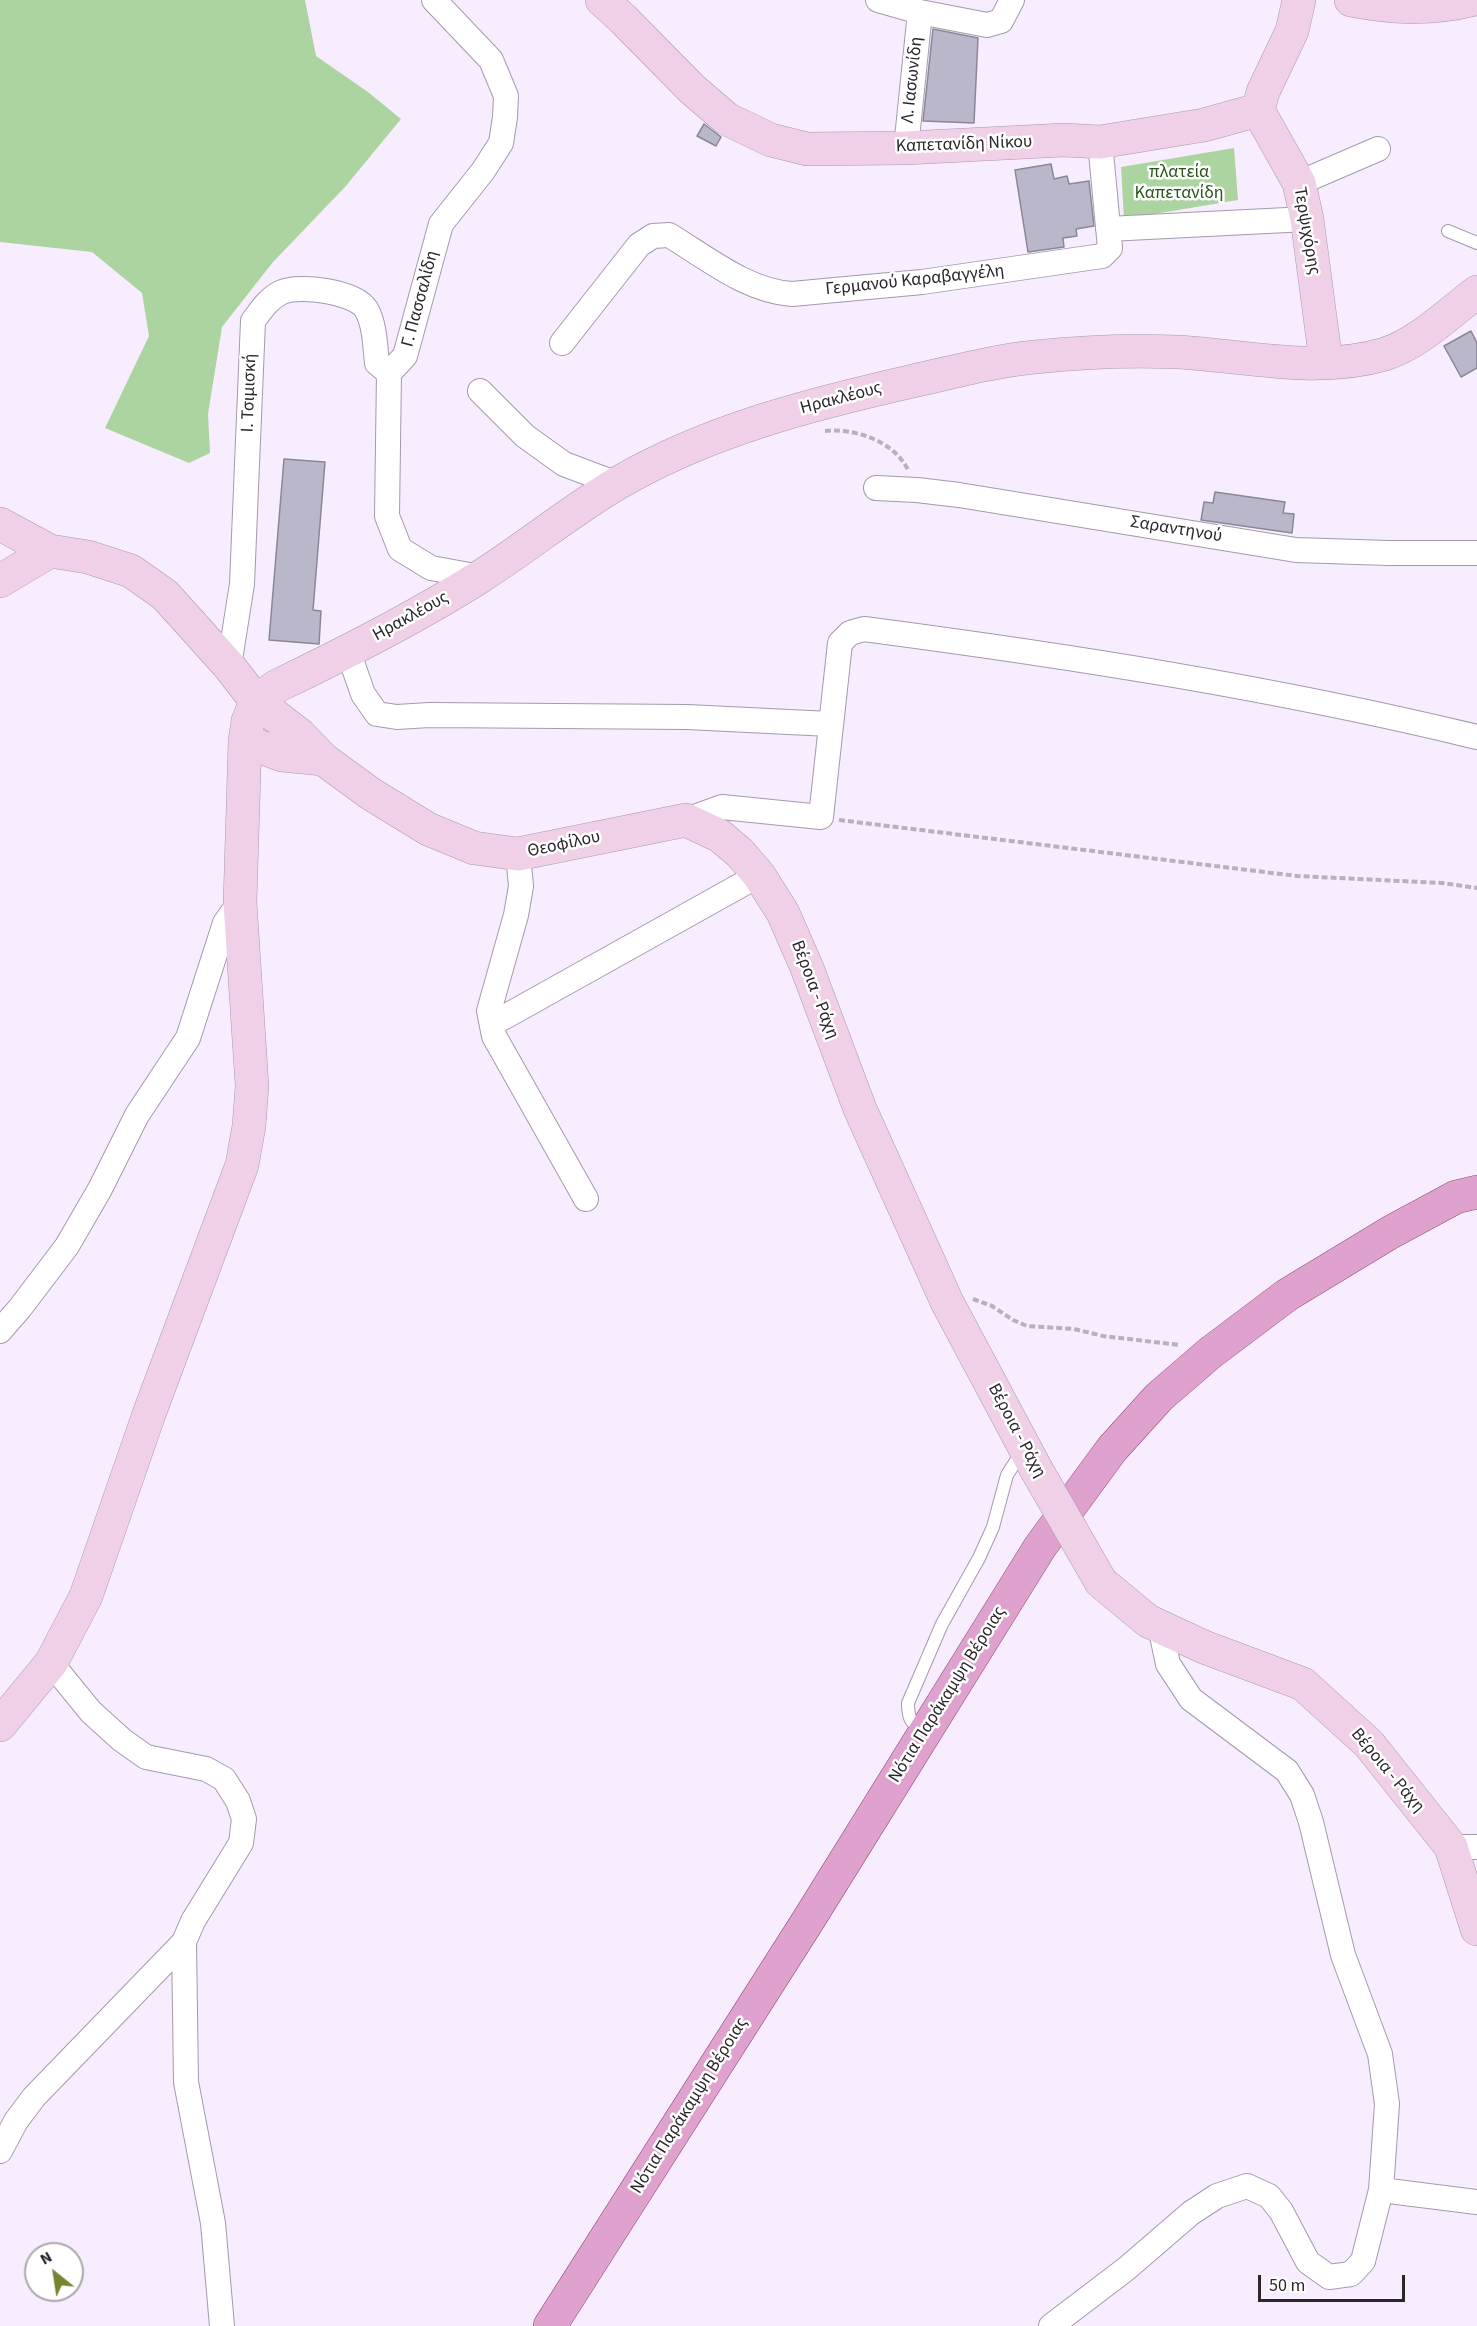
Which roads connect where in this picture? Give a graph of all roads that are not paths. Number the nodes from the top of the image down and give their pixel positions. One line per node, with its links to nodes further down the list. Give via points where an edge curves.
1 (434, 0): 22 (street, Γ. Πασσαλίδη, via 491,60 506,96 505,117 501,143 441,224 405,356)
2 (602, 0): 12 (street, Καπετανίδη Νίκου, via 727,119 771,140 807,149)
3 (878, 0): 9 (street)
4 (1012, 0): 9 (street, via 1001,21 987,25)
5 (1299, 0): 10 (street, via 1293,31)
6 (1351, 0): 8 (street)
7 (1471, 0): 8 (street, via 1444,6)
8 (1411, 4)
9 (920, 12): 12 (street, Λ. Ιασωνίδη)
10 (1258, 110): 11 (street, Καπετανίδη Νίκου, via 1204,125); 14 (street, Τερψιχόρης)
11 (1100, 142): 12 (street, Καπετανίδη Νίκου, via 1064,140); 16 (street)
12 (906, 148)
13 (1378, 149): 14 (street)
14 (1299, 183): 15 (street, Τερψιχόρης)
15 (1308, 219): 16 (street); 21 (street, Τερψιχόρης)
16 (1108, 229): 20 (street, Γερμανού Καραβαγγέλη, via 1110,248 1102,256 1089,259 922,282 792,294 756,287 669,235 653,236 639,245)
17 (1448, 231): 18 (lane)
18 (1477, 243)
19 (1477, 292): 21 (street, Ηρακλέους, via 1415,339 1388,353 1341,363)
20 (562, 343)
21 (1326, 362): 24 (street, Ηρακλέους, via 1258,361 1179,352 1090,351 1029,357 837,398 768,419 685,450)
22 (389, 373): 29 (street, via 387,516 400,549 431,568); 32 (street, Ι. Τσιμισκή, via 377,363 365,307 352,298 308,288 284,291 268,301 253,321 242,585)
23 (480, 392): 24 (street, via 525,436 564,464)
24 (617, 484): 29 (street, Ηρακλέους)
25 (876, 488): 28 (street, Σαραντηνού, via 917,490 1296,550)
26 (0, 524): 27 (street, Θεοφίλου)
27 (50, 551): 30 (street); 32 (street, Θεοφίλου, via 88,557 131,571 165,594)
28 (1477, 553)
29 (480, 577): 31 (street, Ηρακλέους)
30 (0, 581)
31 (348, 651): 33 (street, Ηρακλέους, via 277,686); 34 (street, via 363,694 376,714 687,717)
32 (229, 666): 33 (street, Θεοφίλου)
33 (256, 701): 36 (street); 37 (street, Θεοφίλου, via 300,735)
34 (830, 724): 35 (street, via 840,643 850,633 864,629 1115,665 1388,716); 38 (street, via 821,817 722,807)
35 (1477, 737)
36 (245, 741): 37 (street, via 282,755); 41 (street)
37 (323, 759): 39 (street, Θεοφίλου, via 428,829 474,848)
38 (686, 820): 39 (street, Θεοφίλου); 40 (street, Βέροια - Ράχη, via 720,836)
39 (518, 854): 42 (street, via 521,886 489,1011)
40 (759, 875): 42 (street); 46 (street, Βέροια - Ράχη, via 783,913 860,1109 947,1302)
41 (240, 902): 45 (street, via 225,923 188,1038 137,1114 67,1246); 48 (street, via 252,1086 242,1165 86,1596)
42 (492, 1024): 44 (street, via 494,1036)
43 (1477, 1192): 50 (main road, Νότια Παράκαμψη Βέροιας, via 1456,1197 1287,1295 1159,1397 1112,1449 1040,1547)
44 (586, 1199)
45 (0, 1331)
46 (1030, 1457): 47 (street, Βέροια - Ράχη, bridge, via 1101,1582 1148,1621); 50 (lane, via 1007,1475 993,1527 942,1624 908,1703 908,1716 913,1724)
47 (1160, 1626): 51 (street, Βέροια - Ράχη, via 1203,1647 1303,1684 1369,1744); 55 (street, via 1168,1664 1191,1699 1287,1771 1302,1795 1343,1955 1380,2054 1387,2104)
48 (51, 1663): 49 (street); 53 (street, via 91,1712 122,1740 146,1757 206,1769 224,1779 238,1801 244,1819 241,1843)
49 (0, 1725)
50 (926, 1731): 58 (main road, Νότια Παράκαμψη Βέροιας)
51 (1464, 1847): 52 (street, Βέροια - Ράχη)
52 (1477, 1929)
53 (183, 1942): 54 (street, via 34,2097); 57 (street, via 186,2082 213,2223)
54 (0, 2151)
55 (1381, 2190): 56 (street); 59 (street, via 1363,2261 1352,2274 1329,2277 1308,2262 1269,2196 1247,2186 1217,2196 1191,2213)
56 (1477, 2202)
57 (222, 2326)
58 (550, 2326)
59 (1051, 2326)

